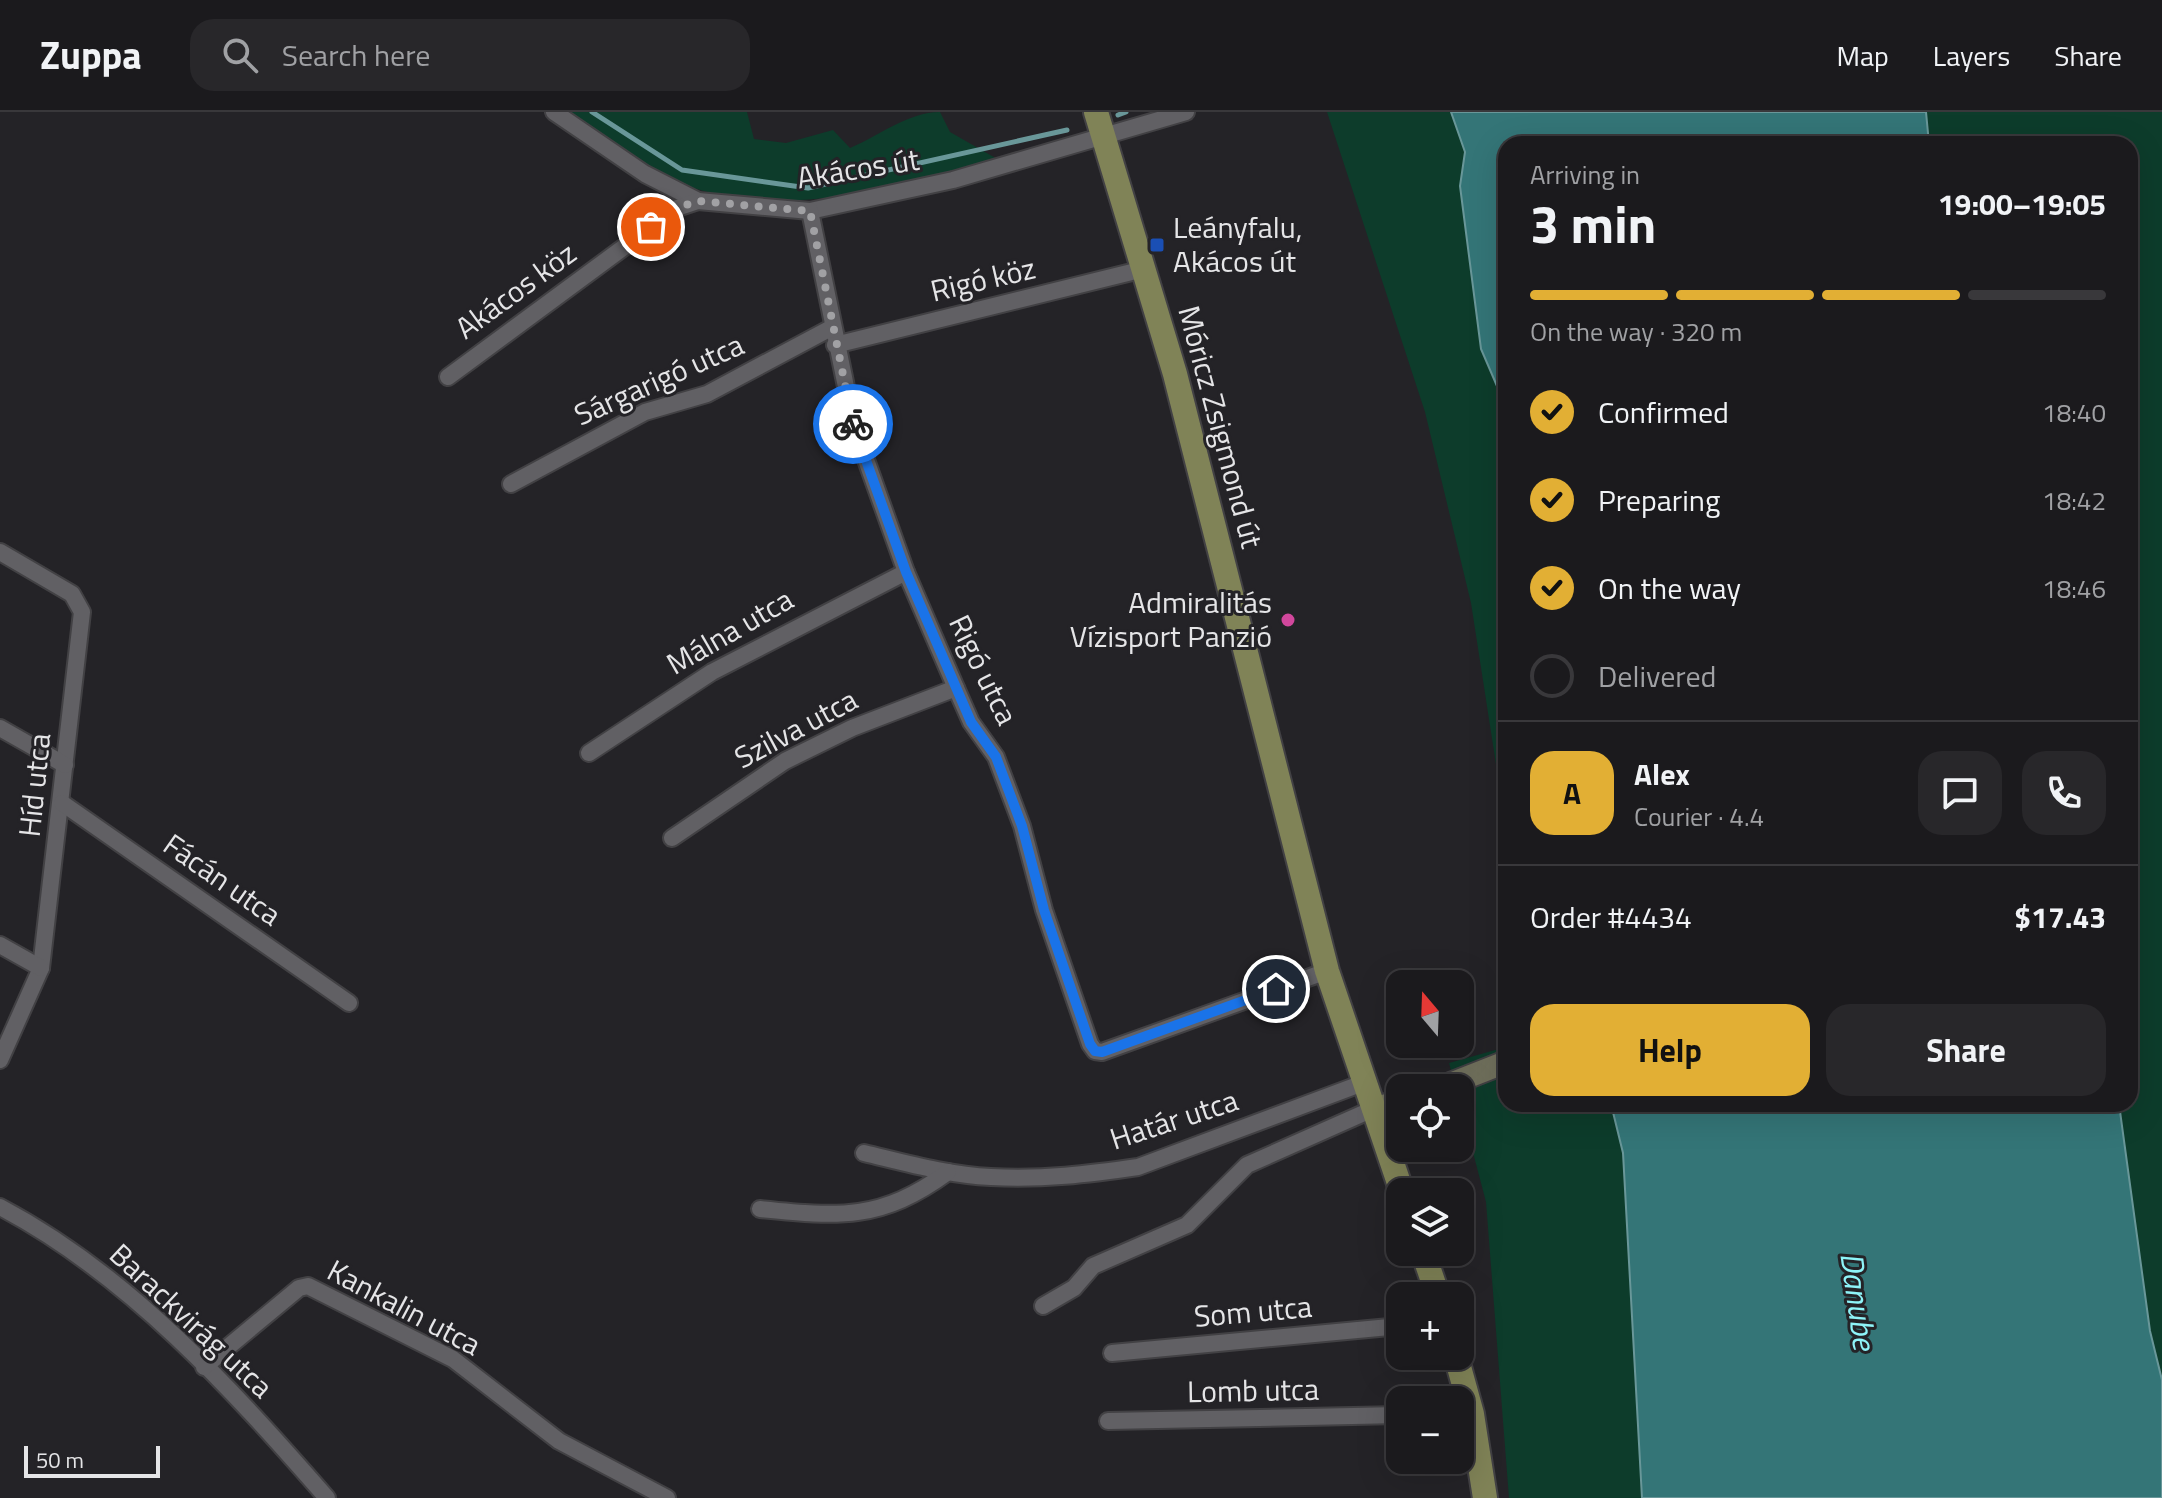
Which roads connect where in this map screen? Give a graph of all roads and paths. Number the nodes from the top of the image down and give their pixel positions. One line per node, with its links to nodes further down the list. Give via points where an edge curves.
1 (554, 112): 5 (street, Akácos út, via 645,174)
2 (1096, 112): 4 (main road, Móricz Zsigmond út)
3 (1186, 112): 4 (street, Akácos út)
4 (1103, 138): 6 (street, Akácos út, via 953,180); 7 (main road, Móricz Zsigmond út)
5 (698, 201): 6 (street, Akácos út); 9 (street, Akácos köz, via 677,208)
6 (810, 211): 8 (street, Rigó utca)
7 (1144, 269): 8 (street, Rigó köz); 21 (main road, Móricz Zsigmond út)
8 (833, 336): 10 (street, Sárgarigó utca, via 707,394 645,412); 12 (street, Rigó utca, via 854,426)
9 (448, 377)
10 (511, 484)
11 (0, 552): 16 (street, Híd utca, via 79,602)
12 (906, 572): 13 (street, Rigó utca); 15 (street, Málna utca, via 712,672)
13 (956, 688): 18 (street, Szilva utca, via 852,728 785,761); 21 (street, Rigó utca, via 971,722 996,757 1095,1051)
14 (0, 728): 16 (street)
15 (589, 753)
16 (65, 765): 17 (street, Híd utca)
17 (62, 803): 20 (street, Híd utca); 22 (street, Fácán utca)
18 (672, 838)
19 (0, 945): 20 (street)
20 (41, 968): 23 (street, Híd utca)
21 (1327, 971): 26 (main road, Móricz Zsigmond út)
22 (349, 1003)
23 (0, 1060)
24 (1498, 1065): 25 (street)
25 (1474, 1075)
26 (1363, 1083): 28 (main road, Móricz Zsigmond út); 30 (street, Határ utca, via 1138,1167 1032,1177)
27 (1386, 1105): 28 (street)
28 (1373, 1109): 31 (main road, Móricz Zsigmond út); 34 (street, via 1247,1165 1187,1225 1093,1266 1074,1288)
29 (864, 1153): 30 (street, Határ utca)
30 (948, 1172): 33 (street, via 919,1193 880,1210 835,1214)
31 (1397, 1178)
32 (0, 1207): 37 (street, Barackvirág utca, via 103,1273)
33 (760, 1209)
34 (1043, 1306)
35 (1386, 1327): 36 (street, Som utca)
36 (1112, 1353)
37 (204, 1367): 41 (street, Barackvirág utca); 42 (street, Kankalin utca, via 308,1286 453,1359 559,1441)
38 (1386, 1415): 39 (street, Lomb utca)
39 (1108, 1421)
40 (1474, 1449): 43 (main road)
41 (327, 1498)
42 (667, 1498)
43 (1485, 1498)

